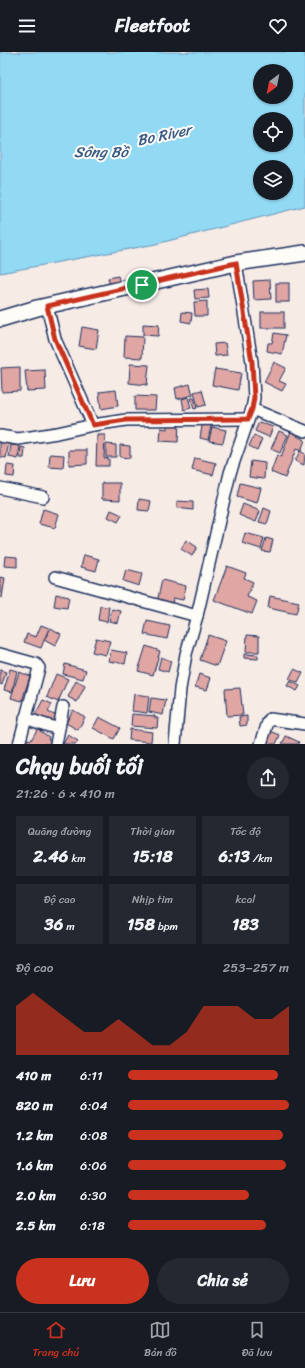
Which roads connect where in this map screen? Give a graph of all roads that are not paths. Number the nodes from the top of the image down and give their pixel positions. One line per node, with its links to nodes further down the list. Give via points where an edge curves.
1 (305, 253): 2 (main road)
2 (236, 263): 3 (main road); 5 (street, via 252,362 254,398)
3 (47, 306): 4 (main road); 6 (street, via 55,339)
4 (0, 318)
5 (250, 414): 6 (street, via 126,420); 7 (street); 12 (street, via 230,473)
6 (93, 425): 8 (street, via 57,434 18,439)
7 (305, 431)
8 (0, 436)
9 (0, 488): 10 (street)
10 (43, 497)
11 (55, 577): 12 (street)
12 (198, 616): 20 (street, via 186,654)
13 (0, 654): 15 (street, via 39,668)
14 (63, 707): 17 (street)
15 (25, 718): 17 (street); 18 (street)
16 (305, 724): 21 (street, via 270,719)
17 (58, 729): 19 (street)
18 (19, 744)
19 (56, 744)
20 (175, 744)
21 (261, 744)

